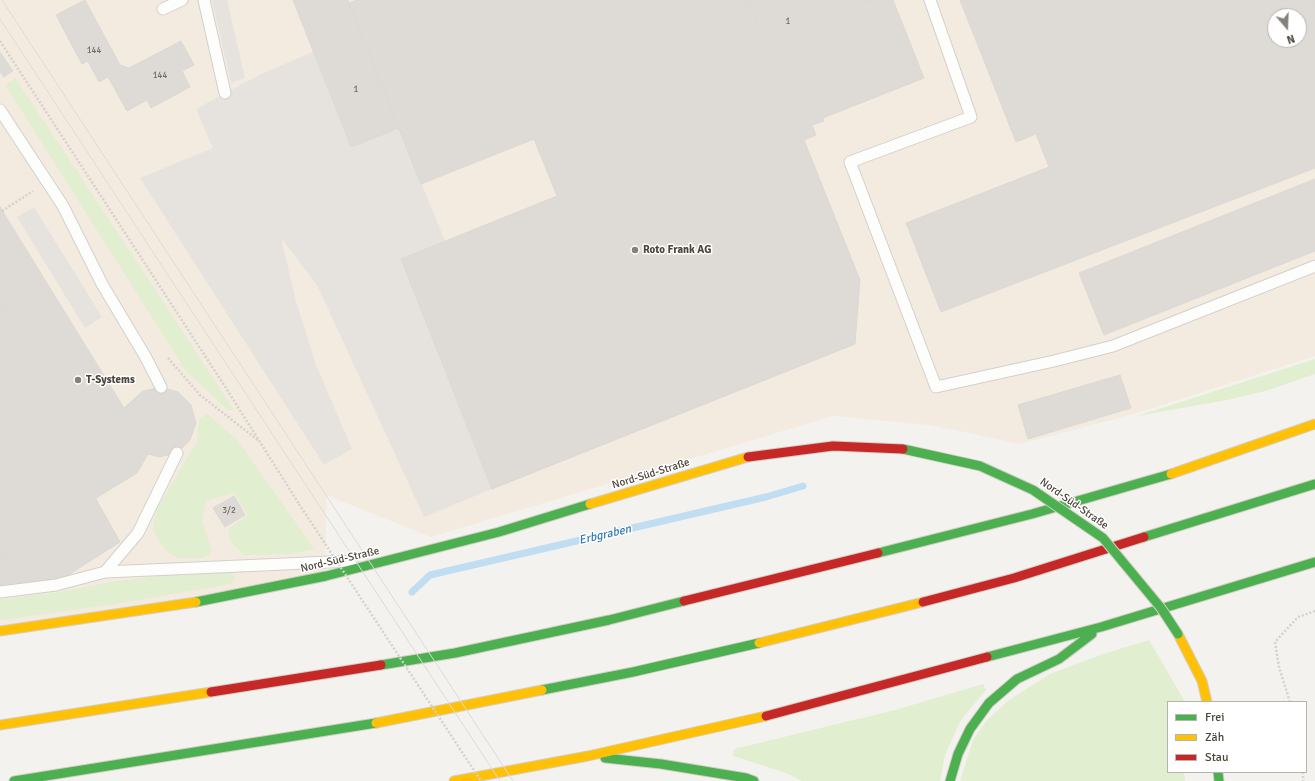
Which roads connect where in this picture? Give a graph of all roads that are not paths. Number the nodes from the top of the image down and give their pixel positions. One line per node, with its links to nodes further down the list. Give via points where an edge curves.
1 (182, 0): 4 (lane)
2 (204, 0): 5 (lane)
3 (930, 0): 7 (lane, via 971,117 850,162 936,387 1113,346)
4 (163, 9)
5 (225, 93)
6 (0, 110): 8 (lane, via 63,206 102,284 146,356)
7 (1315, 266)
8 (161, 386)
9 (1315, 424): 19 (main road, via 1172,474 1032,514 609,620 455,652 324,675)
10 (177, 453): 14 (lane, via 138,533)
11 (1315, 484): 21 (main road, via 1014,578 831,626 640,670 344,730)
12 (397, 559): 14 (lane); 17 (main road, Nord-Süd-Straße, via 235,595); 18 (main road, Nord-Süd-Straße, bridge, via 499,532 748,457 832,446 909,449 980,466 1033,490 1103,538 1161,608 1178,634 1202,681)
13 (1315, 562): 16 (main road)
14 (105, 572): 15 (lane, via 56,585)
15 (0, 592)
16 (1101, 627): 20 (main road, via 799,708); 24 (main road, via 1059,659 1017,679 989,703 970,730 958,754)
17 (0, 631)
18 (1207, 701)
19 (0, 725)
20 (588, 756): 22 (main road); 23 (main road, via 661,764)
21 (14, 781)
22 (454, 781)
23 (754, 781)
24 (950, 781)

